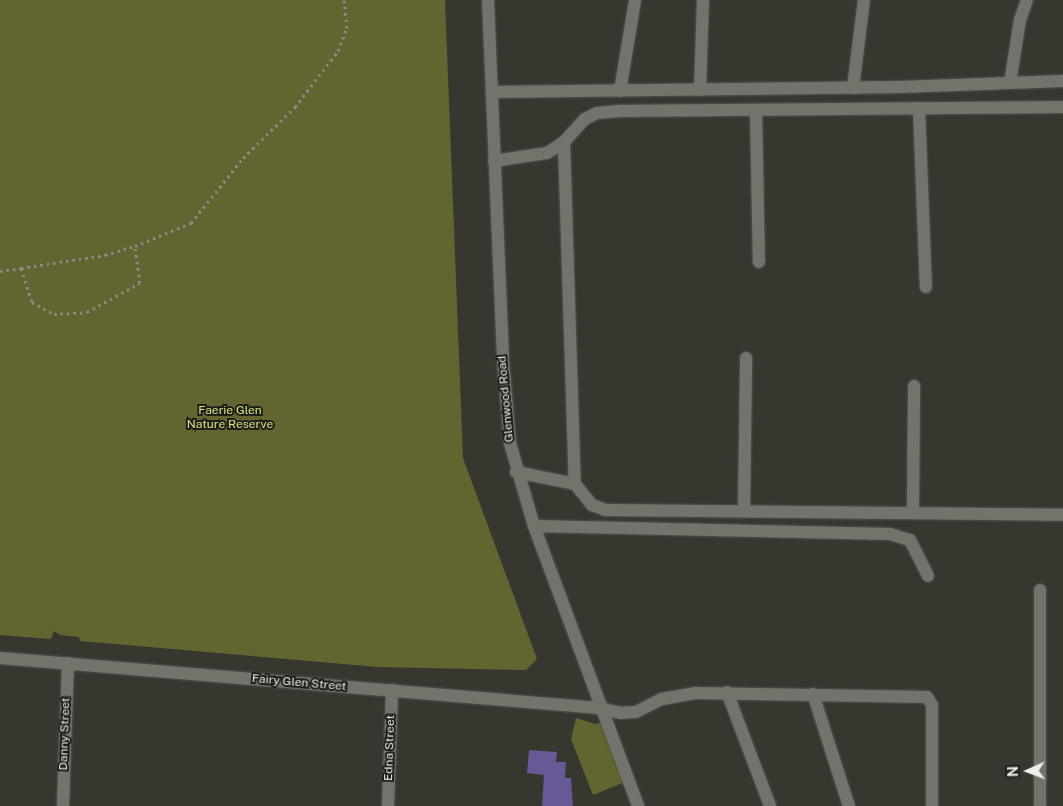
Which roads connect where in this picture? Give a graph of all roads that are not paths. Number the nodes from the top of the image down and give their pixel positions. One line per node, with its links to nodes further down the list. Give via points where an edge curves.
1 (488, 0): 11 (street, Glenwood Road)
2 (634, 0): 10 (street)
3 (703, 0): 9 (street)
4 (864, 0): 8 (street)
5 (1027, 0): 7 (street, via 1020,20)
6 (1063, 81): 7 (street)
7 (1010, 82): 8 (street)
8 (853, 88): 9 (street)
9 (700, 90): 10 (street)
10 (620, 91): 11 (street)
11 (492, 92): 16 (street, Glenwood Road)
12 (1063, 107): 13 (street)
13 (919, 108): 14 (street); 18 (street)
14 (756, 111): 15 (street, via 596,113 577,124); 17 (street)
15 (564, 142): 16 (street, via 547,152); 22 (street)
16 (494, 161): 21 (street, Glenwood Road, via 505,411)
17 (759, 262)
18 (926, 287)
19 (746, 358): 23 (street)
20 (914, 386): 24 (street)
21 (516, 472): 22 (street); 26 (street, Glenwood Road)
22 (575, 484): 23 (street, via 592,505 606,510)
23 (744, 510): 24 (street)
24 (914, 512): 25 (street)
25 (1063, 515)
26 (534, 526): 27 (street, via 890,534 910,540); 34 (street, Glenwood Road)
27 (928, 576)
28 (1040, 590): 41 (street)
29 (0, 658): 30 (street, Fairy Glen Street)
30 (68, 663): 31 (street, Fairy Glen Street); 35 (street, Danny Street)
31 (392, 690): 34 (street, Fairy Glen Street); 36 (street, Edna Street)
32 (727, 692): 33 (street, Fairy Glen Street); 34 (street, Fairy Glen Street, via 662,699 636,712 620,713); 38 (street)
33 (813, 694): 39 (street); 40 (street, Fairy Glen Street, via 927,697 932,705)
34 (599, 708): 37 (street, Glenwood Road)
35 (63, 806)
36 (388, 806)
37 (638, 806)
38 (770, 806)
39 (849, 806)
40 (932, 806)
41 (1040, 806)

